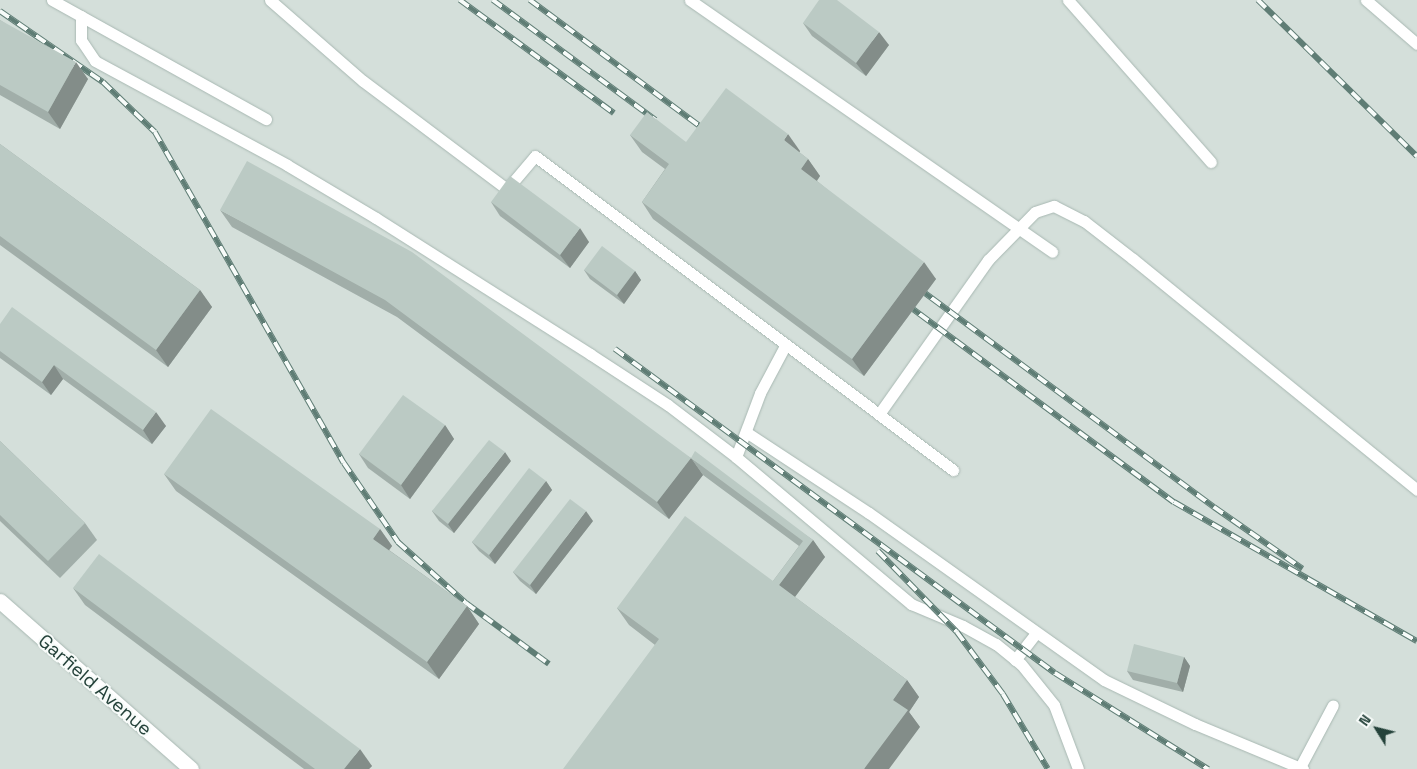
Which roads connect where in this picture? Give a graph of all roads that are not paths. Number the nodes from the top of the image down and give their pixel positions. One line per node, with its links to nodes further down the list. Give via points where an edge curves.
1 (52, 0): 6 (lane)
2 (270, 0): 12 (lane, via 363,81 507,189 535,156)
3 (690, 0): 10 (lane)
4 (1068, 0): 9 (lane)
5 (1366, 0): 7 (lane)
6 (81, 16): 8 (lane); 15 (lane, via 81,40 95,61 287,165 402,234 646,391)
7 (1417, 44)
8 (266, 118)
9 (1211, 162)
10 (1016, 229): 11 (lane); 13 (lane, via 988,260); 17 (lane, via 1035,212 1048,206 1061,208 1084,221 1225,331)
11 (1052, 252)
12 (786, 344): 13 (lane); 14 (lane, via 767,378)
13 (879, 414): 16 (lane)
14 (746, 432): 15 (lane); 19 (lane, via 869,513)
15 (736, 457): 20 (lane, via 911,604 985,637)
16 (953, 470)
17 (1417, 490)
18 (0, 601): 22 (street, Garfield Avenue)
19 (1036, 633): 20 (lane); 24 (lane, via 1123,690)
20 (1015, 660): 23 (lane, via 1042,686 1054,705)
21 (1332, 705): 24 (lane)
22 (191, 769)
23 (1078, 769)
24 (1300, 769)

